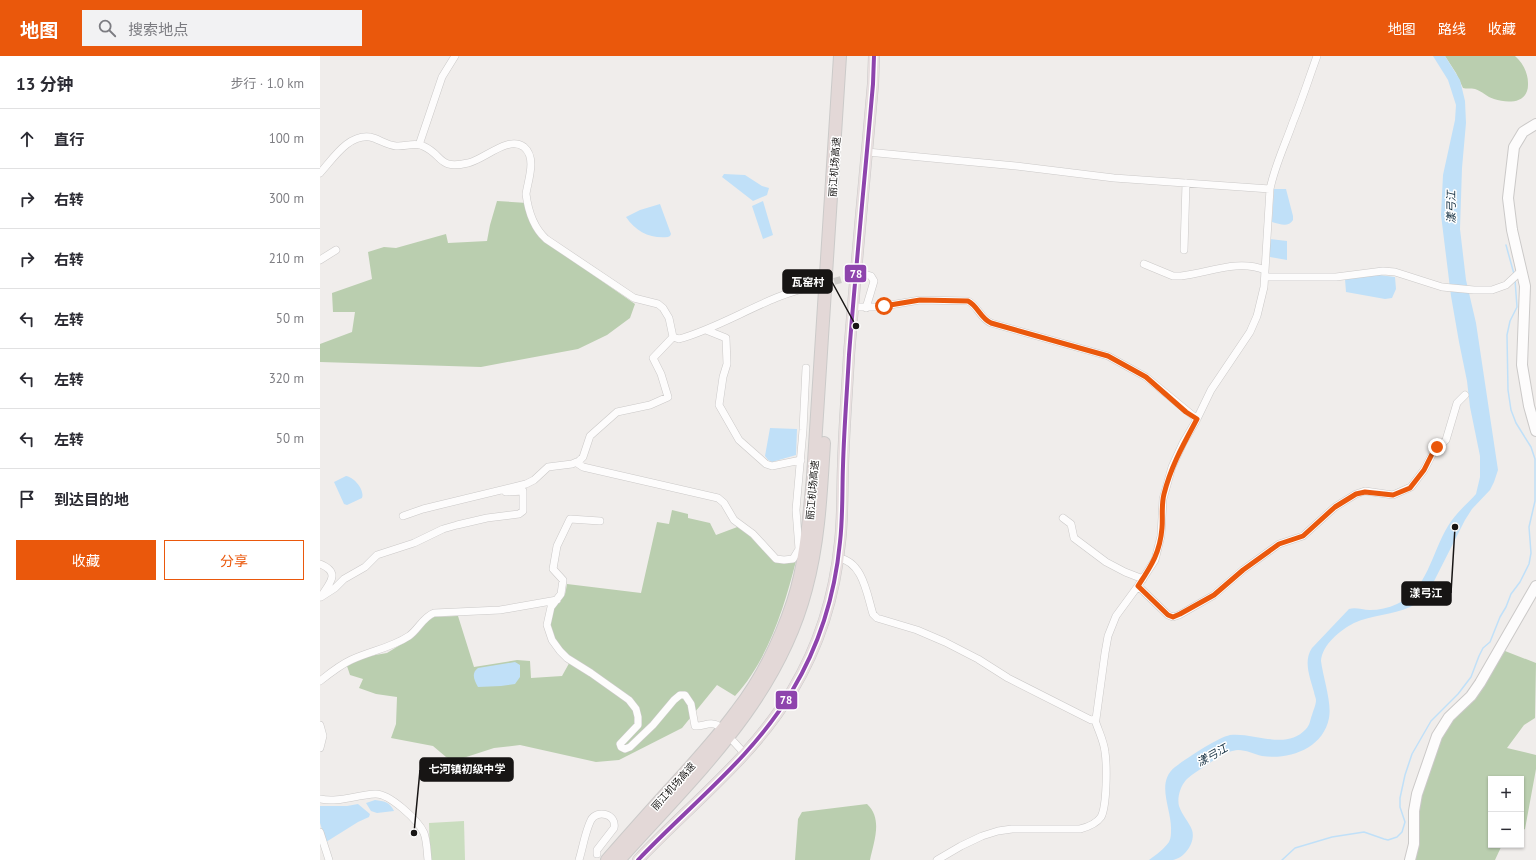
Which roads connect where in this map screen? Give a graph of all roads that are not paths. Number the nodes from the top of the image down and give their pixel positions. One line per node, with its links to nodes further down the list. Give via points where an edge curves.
1 (455, 56): 7 (street, via 442,77)
2 (840, 56): 50 (highway, 丽江机场高速, via 813,477 807,537 797,589 771,655 741,706 687,772)
3 (849, 56): 54 (highway, 丽江机场高速, via 822,480 816,539 806,591 779,659 745,717)
4 (874, 56): 8 (highway)
5 (1317, 56): 11 (street)
6 (1536, 124): 16 (main road, via 1523,132 1512,152 1508,198 1512,230)
7 (419, 145): 9 (street, via 390,146 371,138 358,138 346,144); 23 (street, via 450,166 468,163 510,144 518,144 525,148 531,163 526,196 540,233 634,298 658,304 669,318)
8 (867, 152): 10 (street); 20 (highway)
9 (320, 173)
10 (1186, 183): 11 (street); 13 (street)
11 (1270, 189): 17 (street)
12 (336, 250): 14 (street)
13 (1184, 250)
14 (320, 260)
15 (1144, 264): 17 (street, via 1173,276 1242,265 1253,266)
16 (1522, 270): 17 (street, via 1506,285 1492,290 1442,287 1395,272 1383,271 1336,277); 27 (main road, via 1526,296 1522,365)
17 (1265, 273): 26 (street, via 1262,297 1254,324 1211,390)
18 (864, 274): 21 (street, via 872,278 874,284)
19 (815, 286): 22 (street, via 782,296)
20 (854, 307): 21 (street); 34 (highway)
21 (866, 308): 26 (street, via 920,300 968,301 982,318 991,323 1108,356 1146,377)
22 (706, 330): 23 (street, via 679,340); 28 (street, via 726,338 727,364 719,405 742,444 772,466)
23 (673, 337): 29 (street, via 653,358 668,397 650,405 617,412 590,436 583,457)
24 (806, 368): 28 (street)
25 (1465, 395): 37 (street, via 1457,403 1446,440 1434,451 1410,488 1393,495 1365,492 1356,494 1335,507 1303,536 1279,544 1243,570 1216,594 1179,615 1168,615)
26 (1197, 419): 36 (street, via 1172,467 1163,499 1158,552)
27 (1536, 431)
28 (801, 460): 29 (street, via 796,514 799,549 793,559 784,560 776,559 734,520 718,498 583,467)
29 (577, 462): 30 (street, via 548,467 532,482)
30 (500, 489): 31 (street); 39 (street, via 505,492 523,491 523,511 519,514 487,518 442,529 414,543 377,555 365,567)
31 (403, 516)
32 (1063, 518): 36 (street, via 1071,524 1074,538 1106,562)
33 (600, 521): 40 (street, via 570,519 557,546 553,569 562,580)
34 (838, 558): 42 (street, via 851,563 859,572 873,614 877,618 945,642 1008,678); 47 (highway, via 829,602 806,664 781,708)
35 (320, 564): 39 (street, via 327,568 332,577)
36 (1143, 579): 37 (street)
37 (1138, 586): 42 (street, via 1116,616 1108,636)
38 (1536, 586): 57 (main road, via 1480,683 1471,696 1450,716 1437,736 1417,794 1414,844)
39 (321, 597)
40 (558, 600): 41 (street, via 500,610 428,615 410,636 350,660); 44 (street, via 551,607 547,625 552,640 567,658 629,700 636,709 637,727 620,744 621,747 630,747 654,725 680,694 685,695 691,704 695,726 710,723)
41 (320, 681)
42 (1095, 720): 56 (street, via 1105,751 1106,774 1103,810 1095,823 1080,829 1019,828 998,831 982,836)
43 (320, 725): 46 (street, via 323,736)
44 (717, 725)
45 (734, 742): 47 (street)
46 (320, 748)
47 (745, 754): 55 (highway)
48 (320, 799): 52 (street, via 334,800 375,794 388,797 420,827 425,836)
49 (320, 832): 51 (street)
50 (602, 857): 53 (street, via 597,850 614,828 613,819 606,814 592,819)
51 (329, 860)
52 (428, 860)
53 (579, 860)
54 (619, 860)
55 (638, 860)
56 (937, 860)
57 (1410, 860)

